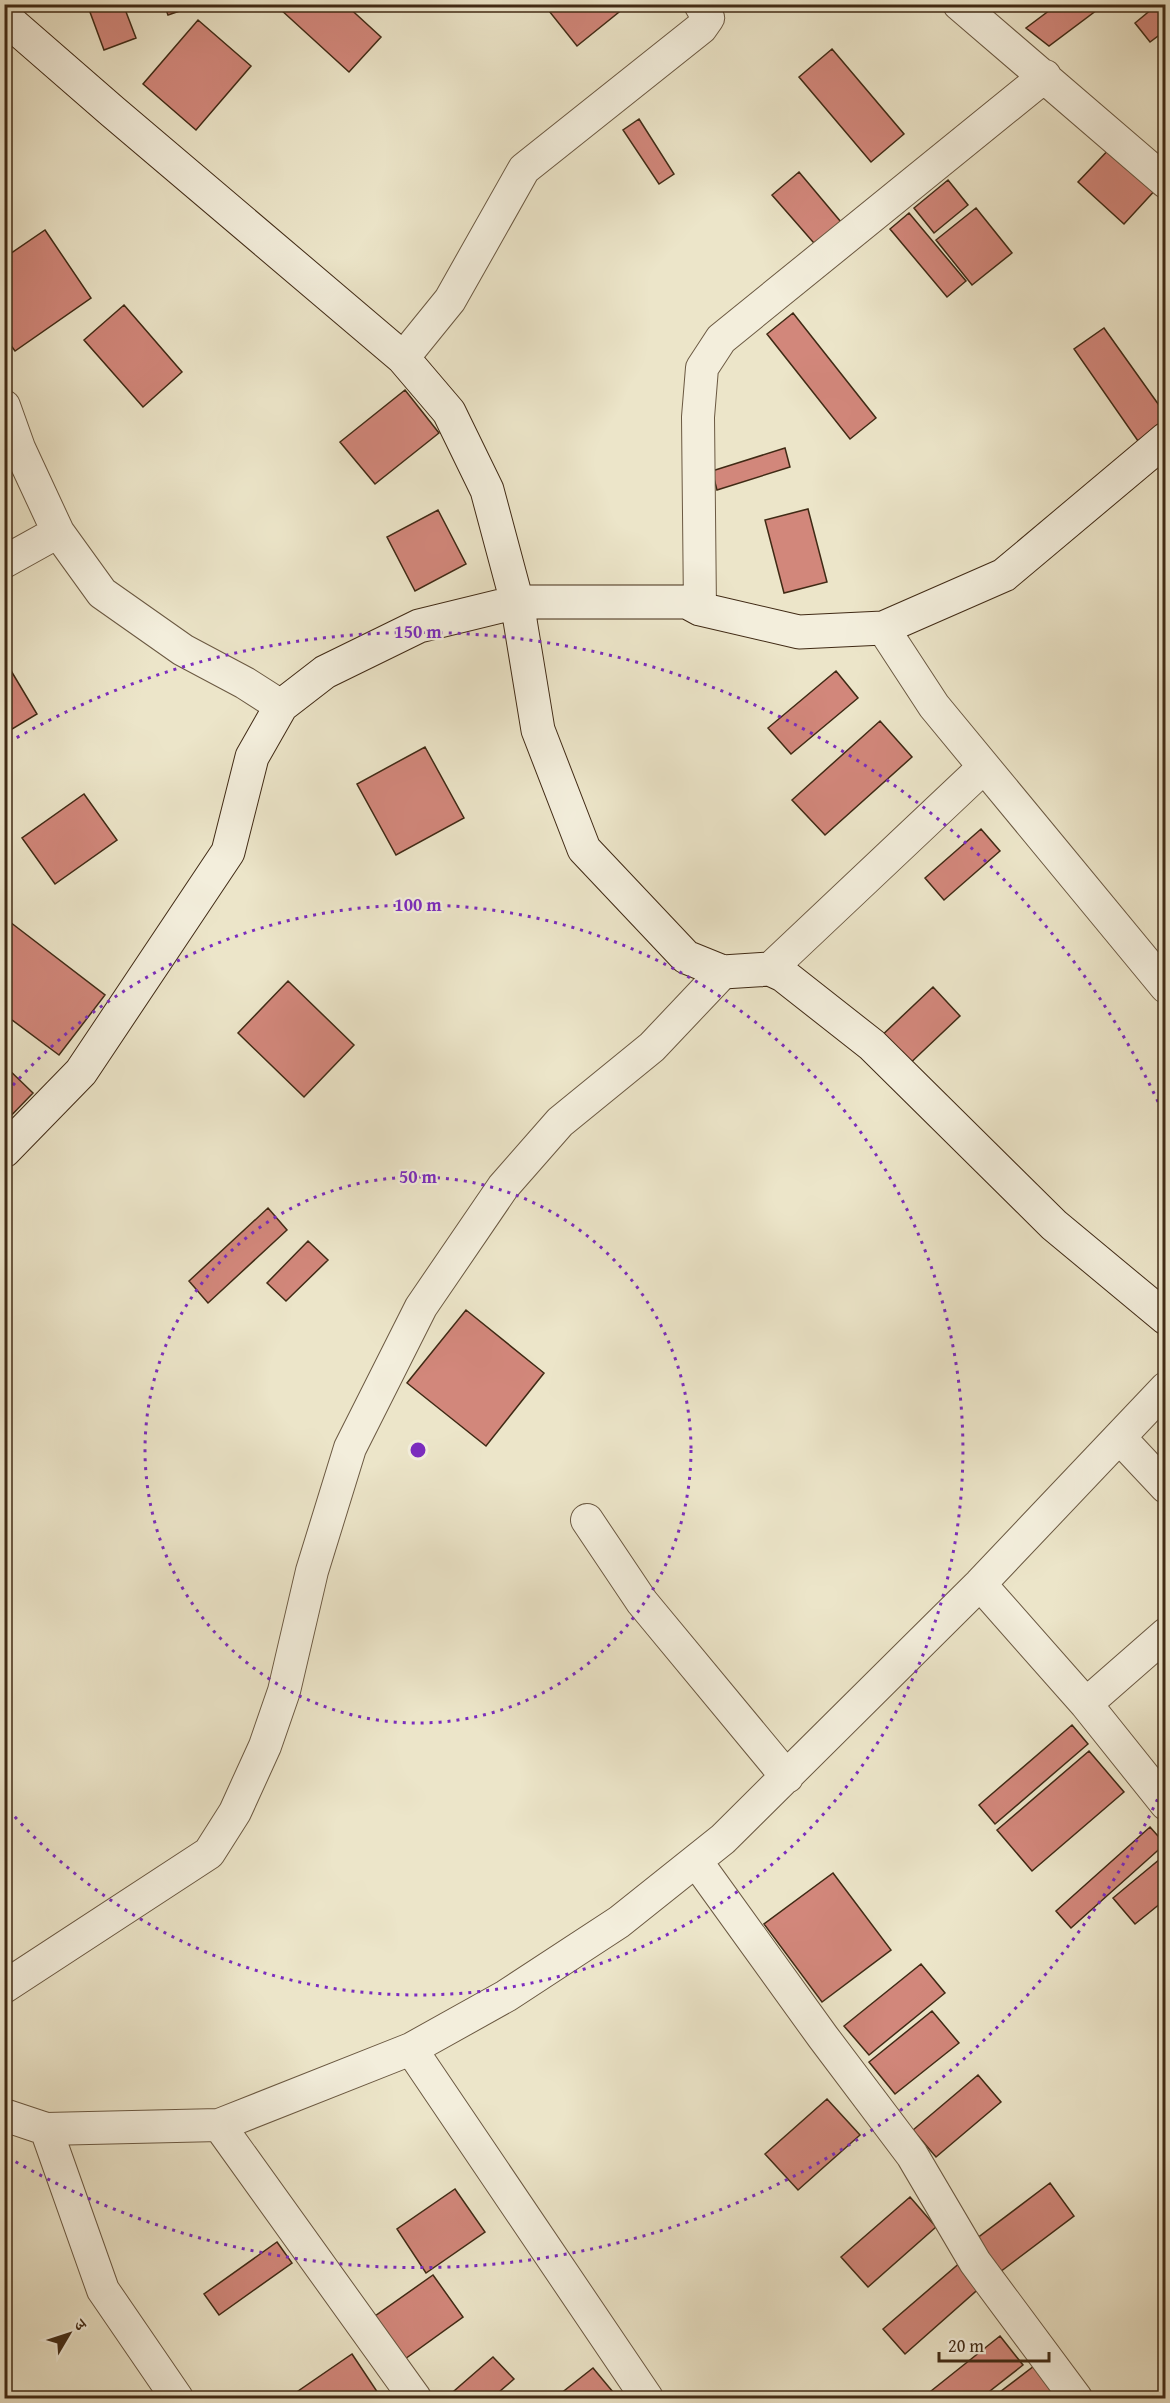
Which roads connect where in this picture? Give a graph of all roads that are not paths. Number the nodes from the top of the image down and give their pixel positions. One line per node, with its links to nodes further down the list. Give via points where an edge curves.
1 (700, 4): 6 (street, via 708,18 701,28 524,170 450,300)
2 (959, 4): 4 (street)
3 (4, 17): 6 (main road)
4 (1044, 76): 5 (street); 12 (street, via 721,339 702,368 698,417)
5 (1166, 182)
6 (403, 358): 11 (main road, via 449,412 487,490)
7 (4, 406): 9 (street)
8 (1166, 439): 13 (main road, via 1004,575)
9 (58, 532): 10 (street); 14 (street, via 102,593 183,650)
10 (4, 562)
11 (517, 602): 12 (main road, via 687,602); 14 (main road, via 419,626 325,672); 17 (main road, via 538,730 584,849 686,957)
12 (700, 609): 13 (main road, via 799,632)
13 (883, 628): 15 (street, via 934,706)
14 (281, 706): 19 (main road, via 252,757 228,852 81,1072)
15 (984, 767): 16 (street); 18 (street)
16 (770, 969): 17 (main road); 20 (main road, via 872,1045 1054,1225)
17 (723, 972): 31 (street, via 652,1047 560,1122 503,1187 421,1307 350,1448 312,1571 284,1691 265,1746 235,1812 209,1853)
18 (1166, 987)
19 (4, 1151)
20 (1166, 1318)
21 (1166, 1388): 22 (street)
22 (1120, 1438): 23 (street); 25 (street)
23 (1166, 1487)
24 (587, 1520): 28 (street, via 642,1602)
25 (980, 1584): 27 (street); 28 (street)
26 (1166, 1634): 27 (street)
27 (1086, 1704): 29 (street)
28 (787, 1777): 30 (street)
29 (1166, 1804)
30 (696, 1862): 32 (street, via 619,1922 506,1996); 39 (street, via 912,2155 975,2262)
31 (4, 1986)
32 (411, 2049): 34 (street); 38 (street)
33 (4, 2115): 35 (street)
34 (219, 2125): 35 (street); 37 (street)
35 (46, 2129): 36 (street, via 102,2290)
36 (177, 2398)
37 (415, 2398)
38 (647, 2398)
39 (1077, 2398)

